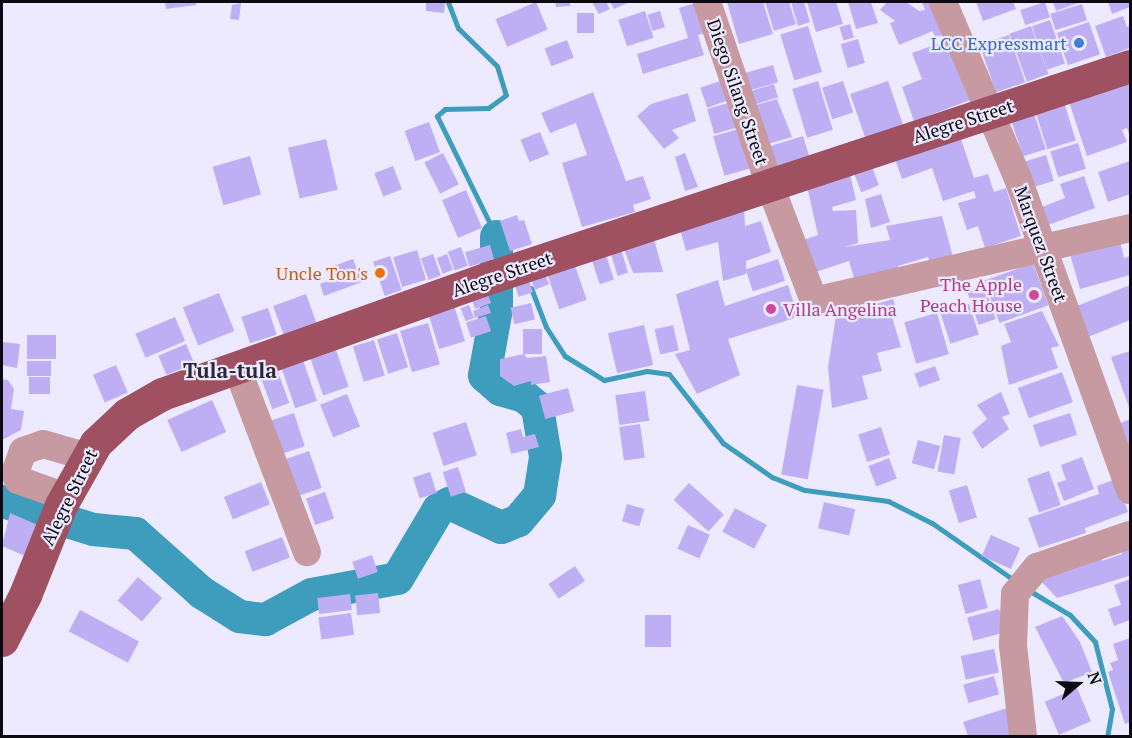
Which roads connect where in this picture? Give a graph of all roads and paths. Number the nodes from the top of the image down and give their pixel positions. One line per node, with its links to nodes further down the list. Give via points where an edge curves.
1 (707, 2): 5 (street, Diego Silang Street)
2 (943, 2): 4 (street, Marquez Street)
3 (1131, 66): 4 (main road, Alegre Street)
4 (989, 112): 5 (main road, Alegre Street); 7 (street, Marquez Street)
5 (769, 183): 7 (street, Diego Silang Street, via 814,301); 8 (main road, Alegre Street)
6 (1131, 228): 7 (street)
7 (1042, 247): 11 (street, Marquez Street)
8 (237, 368): 10 (main road, Alegre Street, via 162,394 127,414 96,443); 14 (street)
9 (12, 448): 10 (street, via 43,444); 12 (street, via 18,480)
10 (88, 457): 12 (main road, Alegre Street)
11 (1131, 490)
12 (59, 511): 15 (main road, Alegre Street)
13 (1131, 535): 16 (street, via 1051,561 1020,586 1013,645)
14 (307, 552)
15 (2, 640)
16 (1023, 736)

